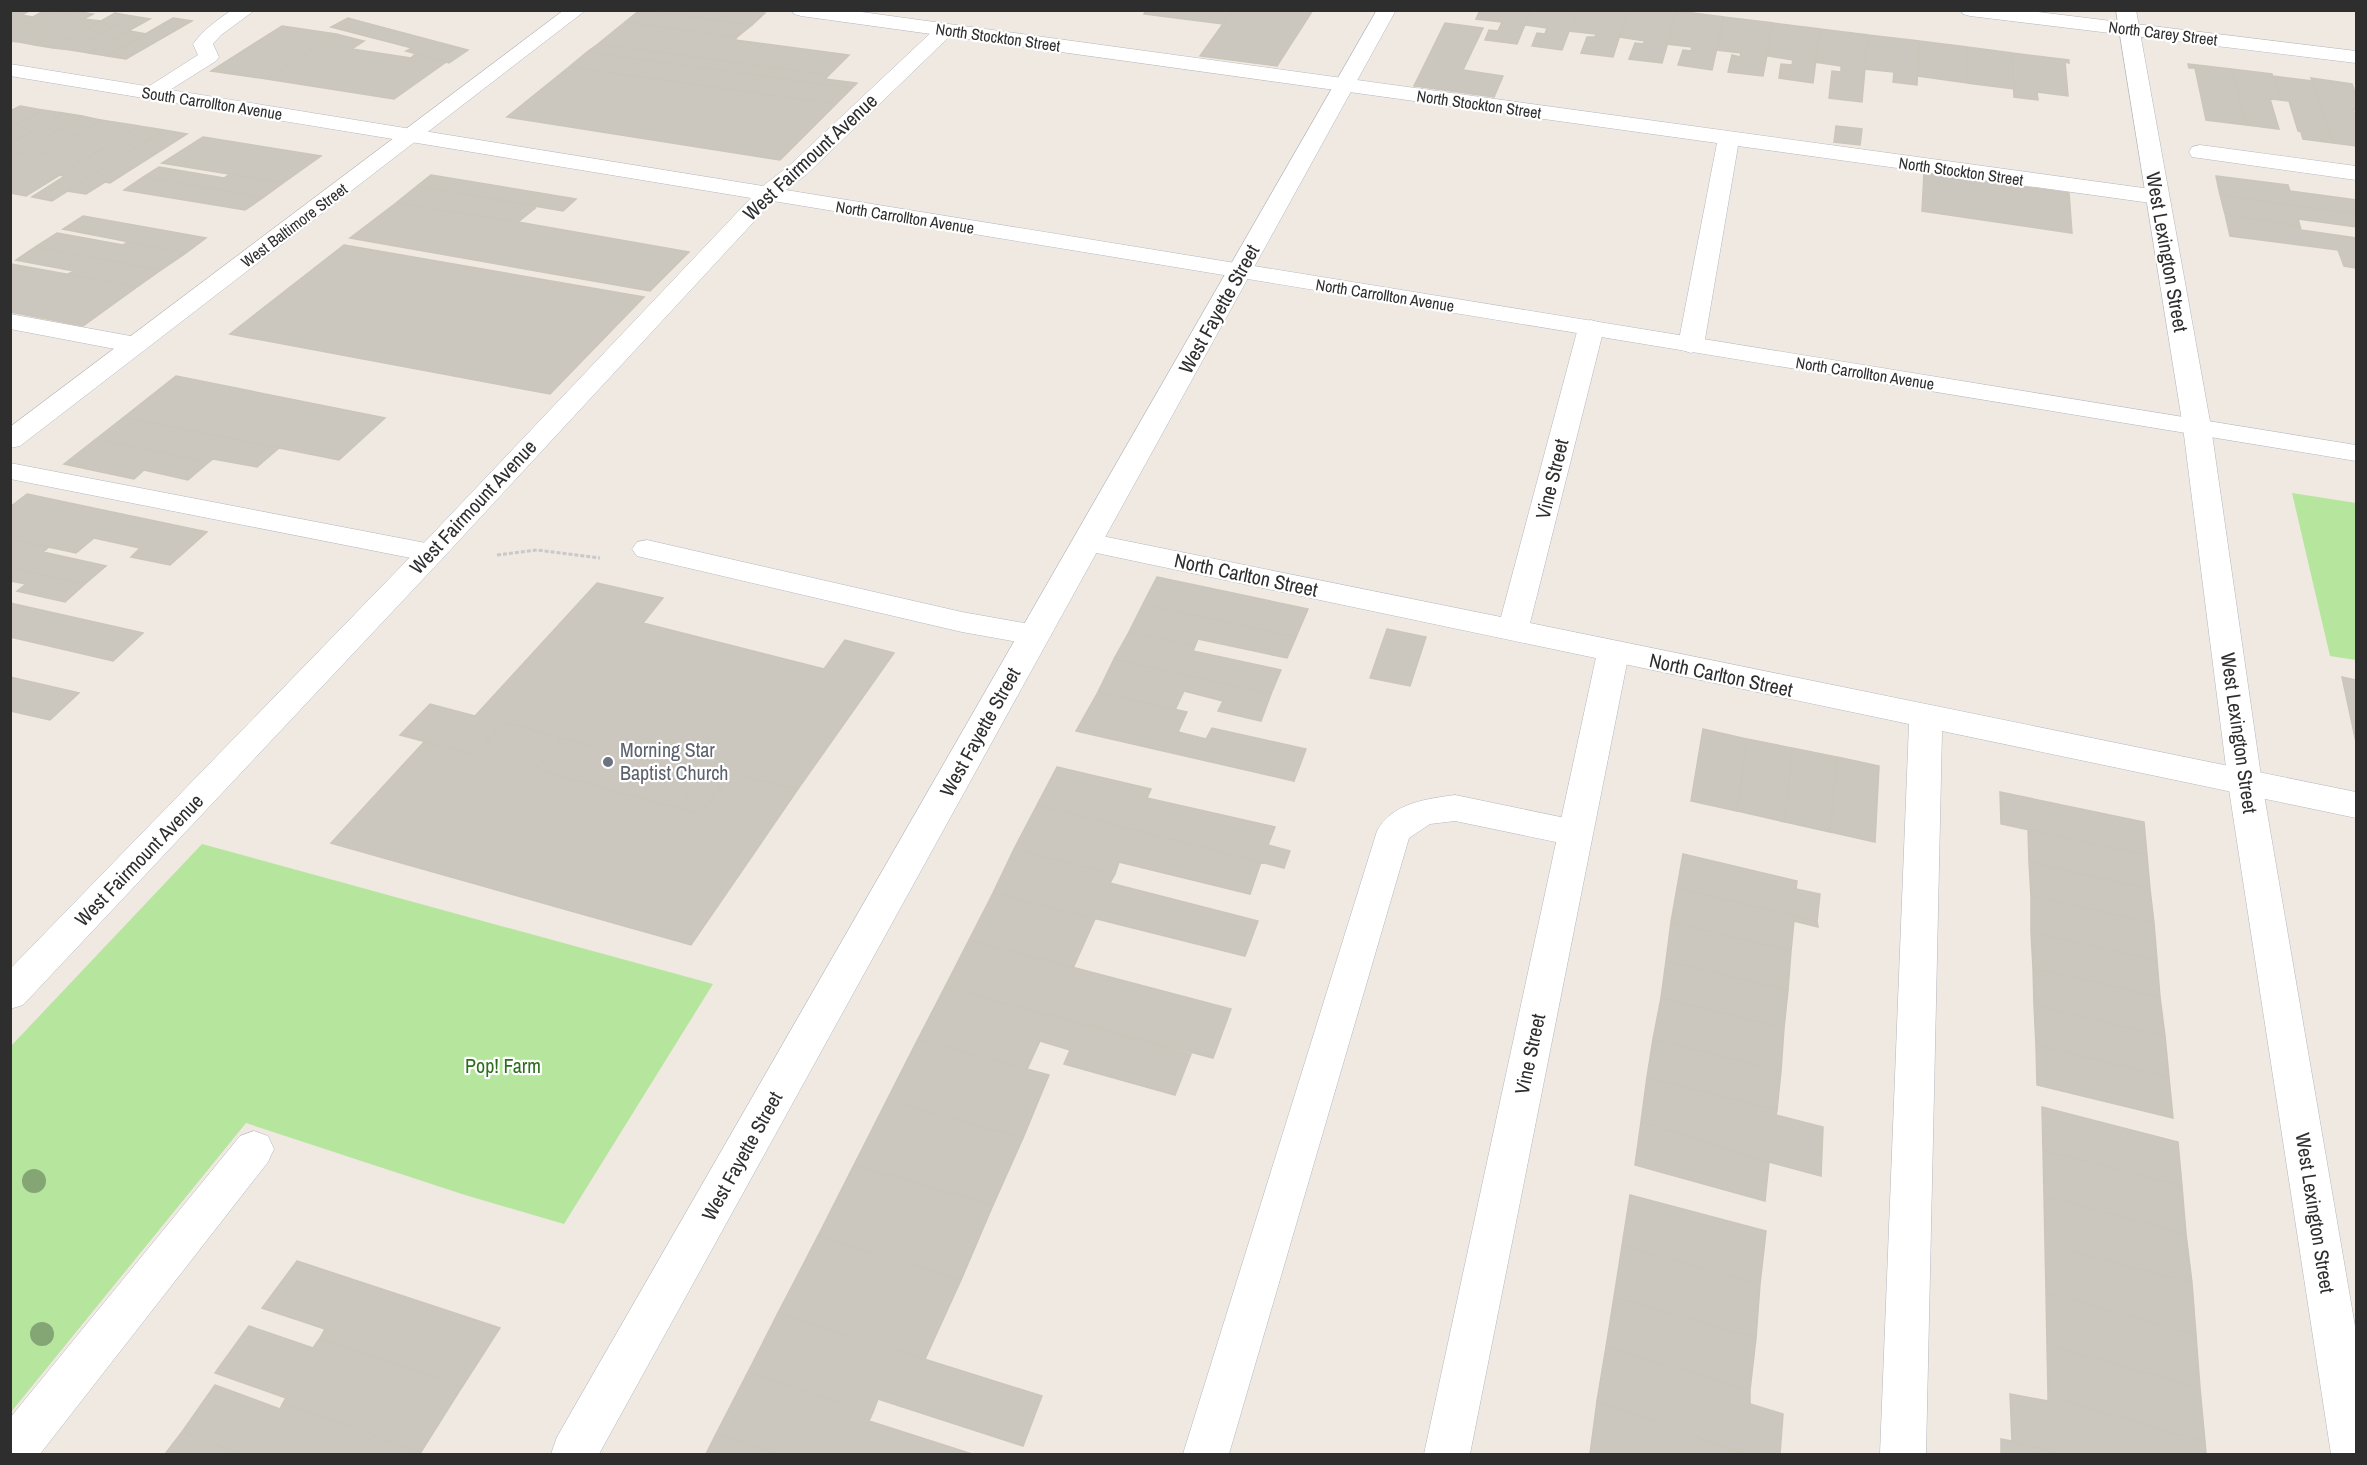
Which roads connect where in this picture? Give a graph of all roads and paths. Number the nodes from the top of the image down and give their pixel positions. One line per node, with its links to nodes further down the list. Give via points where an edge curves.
1 (246, 10): 11 (street, via 214,31 203,44 209,57)
2 (578, 10): 12 (street, West Baltimore Street)
3 (801, 10): 7 (street, North Stockton Street)
4 (1387, 10): 10 (street, West Fayette Street)
5 (1970, 10): 6 (street, North Carey Street)
6 (2128, 20): 8 (street, North Carey Street); 17 (street, West Lexington Street)
7 (945, 30): 10 (street, North Stockton Street); 16 (street, West Fairmount Avenue, via 799,169)
8 (2356, 57)
9 (10, 70): 11 (street, South Carrollton Avenue)
10 (1345, 85): 13 (street, North Stockton Street); 18 (street, West Fayette Street)
11 (150, 94): 12 (street, South Carrollton Avenue)
12 (414, 135): 16 (street, North Carrollton Avenue); 21 (street, West Baltimore Street)
13 (1728, 140): 17 (street, North Stockton Street); 22 (street)
14 (2200, 152): 15 (street)
15 (2356, 173)
16 (766, 195): 18 (street, North Carrollton Avenue); 29 (street, West Fairmount Avenue)
17 (2158, 197): 23 (street, West Lexington Street)
18 (1240, 271): 20 (street, North Carrollton Avenue); 27 (street, West Fayette Street)
19 (10, 321): 21 (street)
20 (1591, 328): 22 (street, North Carrollton Avenue); 30 (street, Vine Street)
21 (136, 345): 24 (street, West Baltimore Street)
22 (1691, 345): 23 (street, North Carrollton Avenue)
23 (2197, 427): 25 (street, North Carrollton Avenue); 34 (street, West Lexington Street)
24 (10, 440)
25 (2356, 453)
26 (10, 471): 29 (street)
27 (1087, 542): 30 (street, North Carlton Street); 31 (street, West Fayette Street)
28 (647, 549): 29 (path, via 600,558 537,550); 31 (street, via 962,622)
29 (423, 562): 37 (street, West Fairmount Avenue)
30 (1513, 629): 32 (street, North Carlton Street)
31 (1035, 635): 40 (street, West Fayette Street)
32 (1613, 653): 33 (street, North Carlton Street); 36 (street, Vine Street)
33 (1926, 718): 34 (street, North Carlton Street); 43 (street)
34 (2245, 783): 35 (street, North Carlton Street); 44 (street, West Lexington Street)
35 (2356, 805)
36 (1575, 833): 41 (street, via 1455,808 1422,812 1394,831); 42 (street, Vine Street)
37 (10, 994)
38 (254, 1149): 39 (street)
39 (10, 1455)
40 (573, 1455)
41 (1206, 1455)
42 (1447, 1455)
43 (1903, 1455)
44 (2354, 1455)

